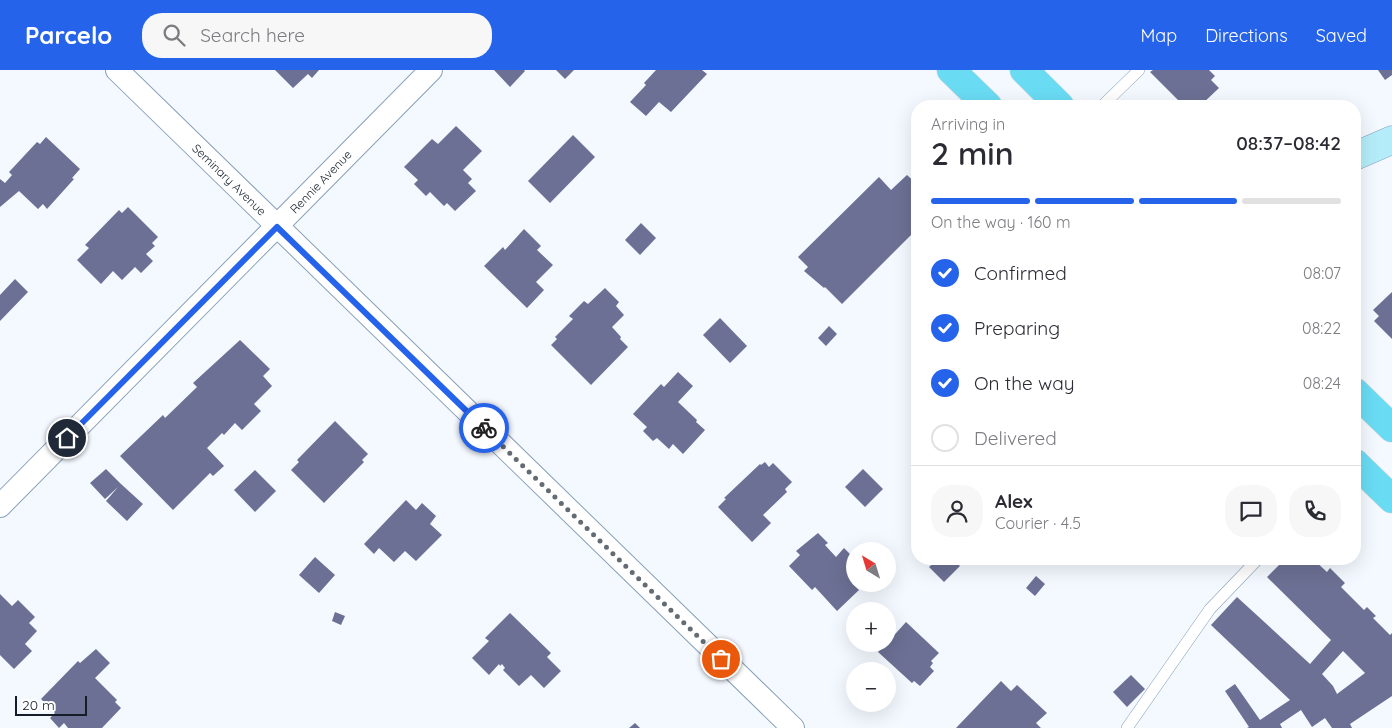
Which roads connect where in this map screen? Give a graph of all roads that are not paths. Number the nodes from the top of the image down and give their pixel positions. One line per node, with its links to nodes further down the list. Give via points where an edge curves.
1 (117, 70): 11 (street, Seminary Avenue)
2 (431, 70): 11 (street, Rennie Avenue)
3 (951, 70): 6 (main road)
4 (1024, 70): 7 (main road)
5 (1139, 70): 8 (lane)
6 (982, 100)
7 (1054, 100)
8 (1108, 100)
9 (1392, 140): 10 (street)
10 (1361, 153)
11 (277, 227): 16 (street, Rennie Avenue); 18 (street, Seminary Avenue)
12 (1361, 398): 13 (main road)
13 (1392, 428)
14 (1361, 471): 15 (main road)
15 (1392, 499)
16 (0, 506)
17 (1252, 565): 19 (lane, via 1210,609)
18 (793, 728)
19 (1127, 728)

